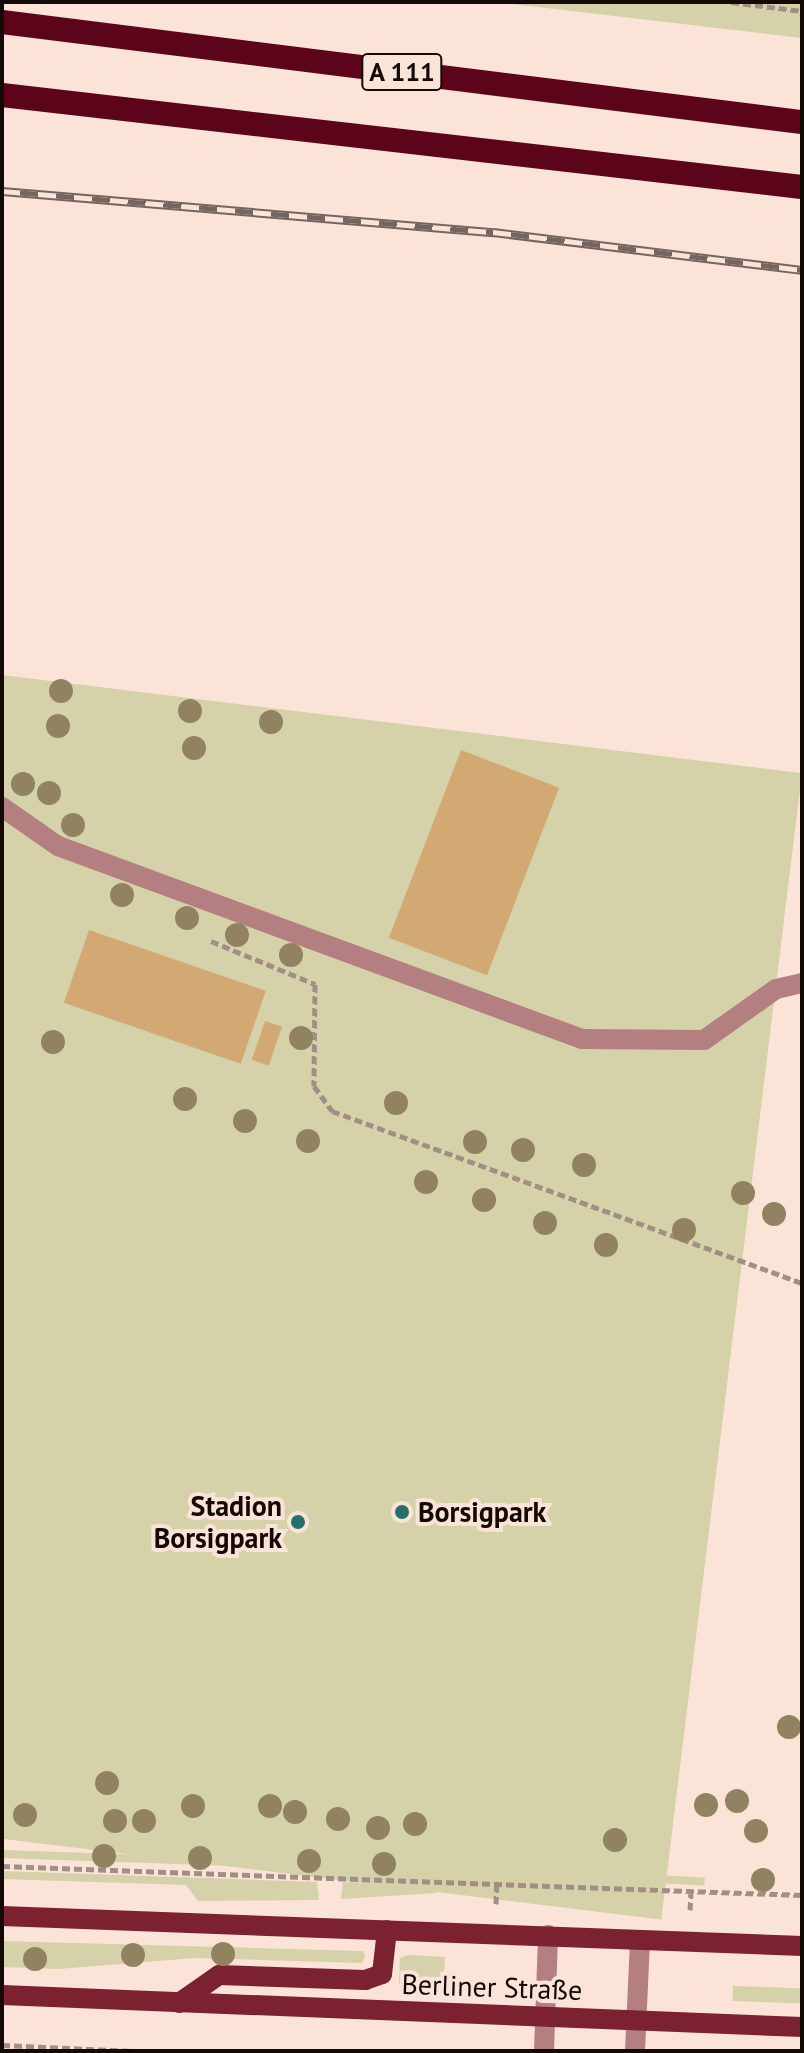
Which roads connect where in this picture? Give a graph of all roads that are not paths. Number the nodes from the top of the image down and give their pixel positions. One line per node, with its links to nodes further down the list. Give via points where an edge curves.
1 (2, 22): 3 (highway, A 111)
2 (2, 95): 4 (highway, A 111)
3 (802, 122)
4 (802, 187)
5 (2, 807): 6 (street, via 58,846 582,1039 704,1040 776,989)
6 (802, 983)
7 (2, 1916): 8 (main road, Berliner Straße)
8 (387, 1930): 9 (main road, Berliner Straße); 13 (main road, Berliner Straße, via 382,1974 365,1980 219,1975)
9 (548, 1935): 10 (main road, Berliner Straße); 14 (street)
10 (640, 1940): 11 (main road, Berliner Straße); 15 (street)
11 (802, 1946)
12 (2, 1995): 13 (main road, Berliner Straße)
13 (179, 2003): 14 (main road, Berliner Straße)
14 (544, 2017): 15 (main road, Berliner Straße); 17 (street)
15 (636, 2020): 16 (main road, Berliner Straße); 18 (street)
16 (802, 2027)
17 (544, 2051)
18 (635, 2051)

